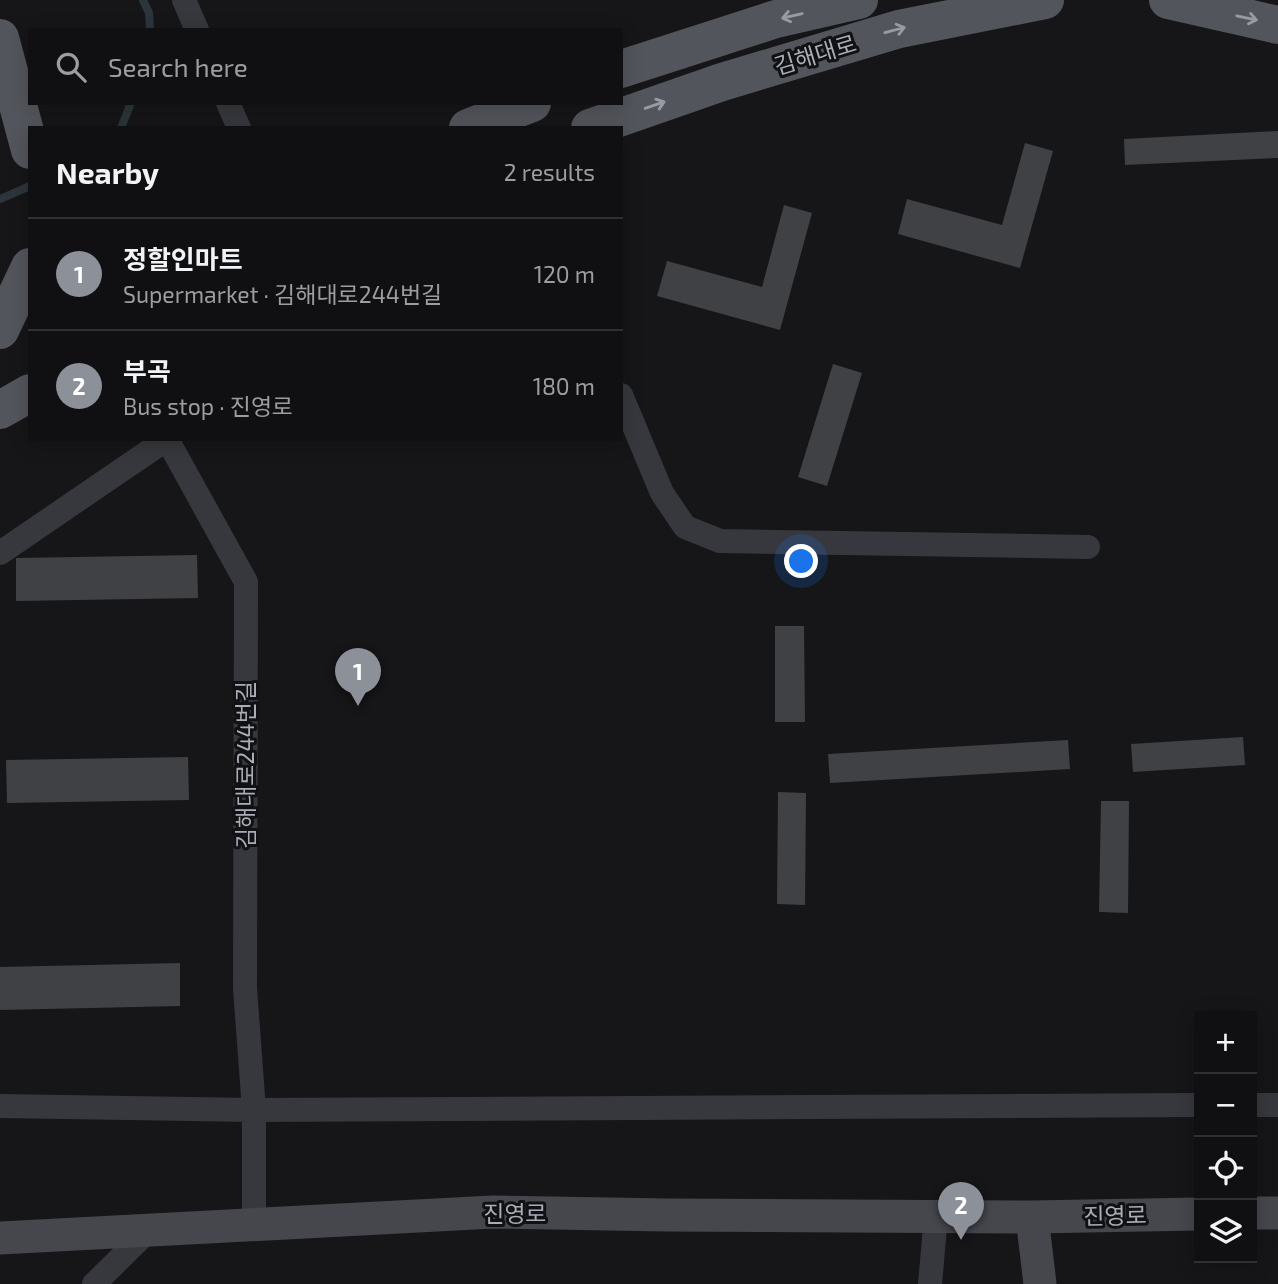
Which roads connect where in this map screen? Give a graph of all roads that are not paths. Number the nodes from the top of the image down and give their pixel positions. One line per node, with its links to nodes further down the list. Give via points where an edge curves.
1 (184, 0): 6 (street)
2 (859, 0): 8 (main road, 김해대로, one-way to 8, via 776,19)
3 (1045, 0): 13 (main road, 김해대로, one-way to 3, via 899,29)
4 (1168, 0): 5 (main road, one-way to 5)
5 (1278, 25)
6 (196, 28)
7 (0, 38): 14 (main road)
8 (623, 68)
9 (229, 105): 11 (street)
10 (527, 105): 12 (main road)
11 (238, 126)
12 (473, 126)
13 (596, 126)
14 (27, 145)
15 (28, 271): 16 (main road)
16 (0, 330)
17 (28, 330): 18 (main road)
18 (0, 346)
19 (28, 394): 21 (main road)
20 (623, 400): 24 (street, via 662,493 685,527 720,541)
21 (0, 410)
22 (164, 441): 25 (street)
23 (168, 441): 30 (street, 김해대로244번길, via 246,582 245,988)
24 (1088, 547)
25 (0, 553)
26 (1194, 1105): 30 (street)
27 (1257, 1105): 28 (street)
28 (1278, 1105)
29 (0, 1106): 30 (street)
30 (254, 1110): 36 (street, 김해대로244번길)
31 (1257, 1213): 32 (main road)
32 (1278, 1213)
33 (1194, 1214): 35 (main road, 진영로)
34 (936, 1216): 35 (main road, 진영로); 36 (main road, 진영로, via 493,1212); 40 (street)
35 (1031, 1217): 41 (main road)
36 (254, 1224): 37 (main road, 진영로)
37 (149, 1230): 38 (main road, 진영로); 39 (street)
38 (0, 1238)
39 (94, 1284)
40 (930, 1284)
41 (1040, 1284)

